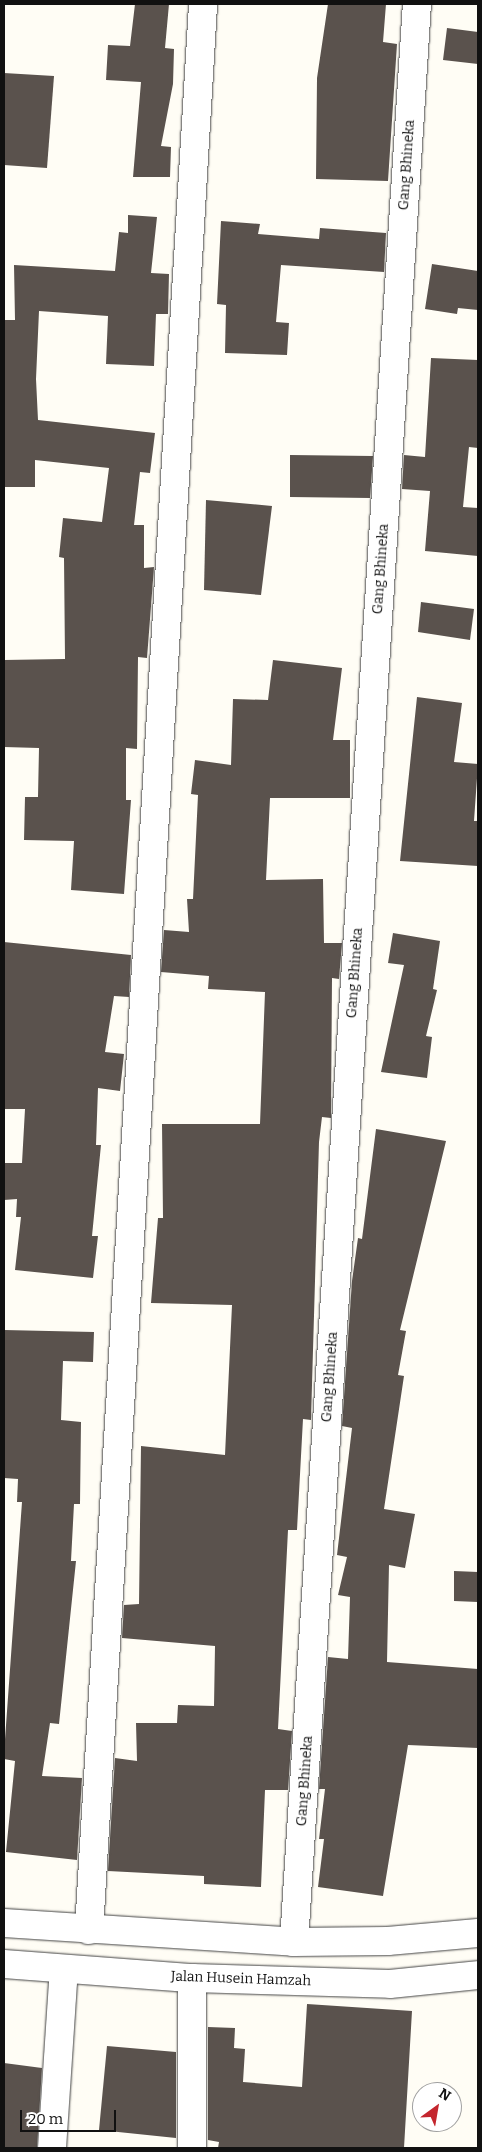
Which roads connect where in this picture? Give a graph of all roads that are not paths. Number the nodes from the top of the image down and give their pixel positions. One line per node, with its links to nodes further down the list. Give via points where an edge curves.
1 (203, 4): 4 (street)
2 (417, 4): 6 (street, Gang Bhineka)
3 (4, 1923): 4 (street)
4 (88, 1930): 6 (street)
5 (478, 1933): 6 (street, via 388,1941)
6 (294, 1942)
7 (4, 1964): 8 (street, Jalan Husein Hamzah)
8 (64, 1969): 10 (street, Jalan Husein Hamzah); 11 (street)
9 (478, 1975): 10 (street, Jalan Husein Hamzah, via 390,1984)
10 (192, 1978): 12 (street)
11 (52, 2148)
12 (192, 2148)

